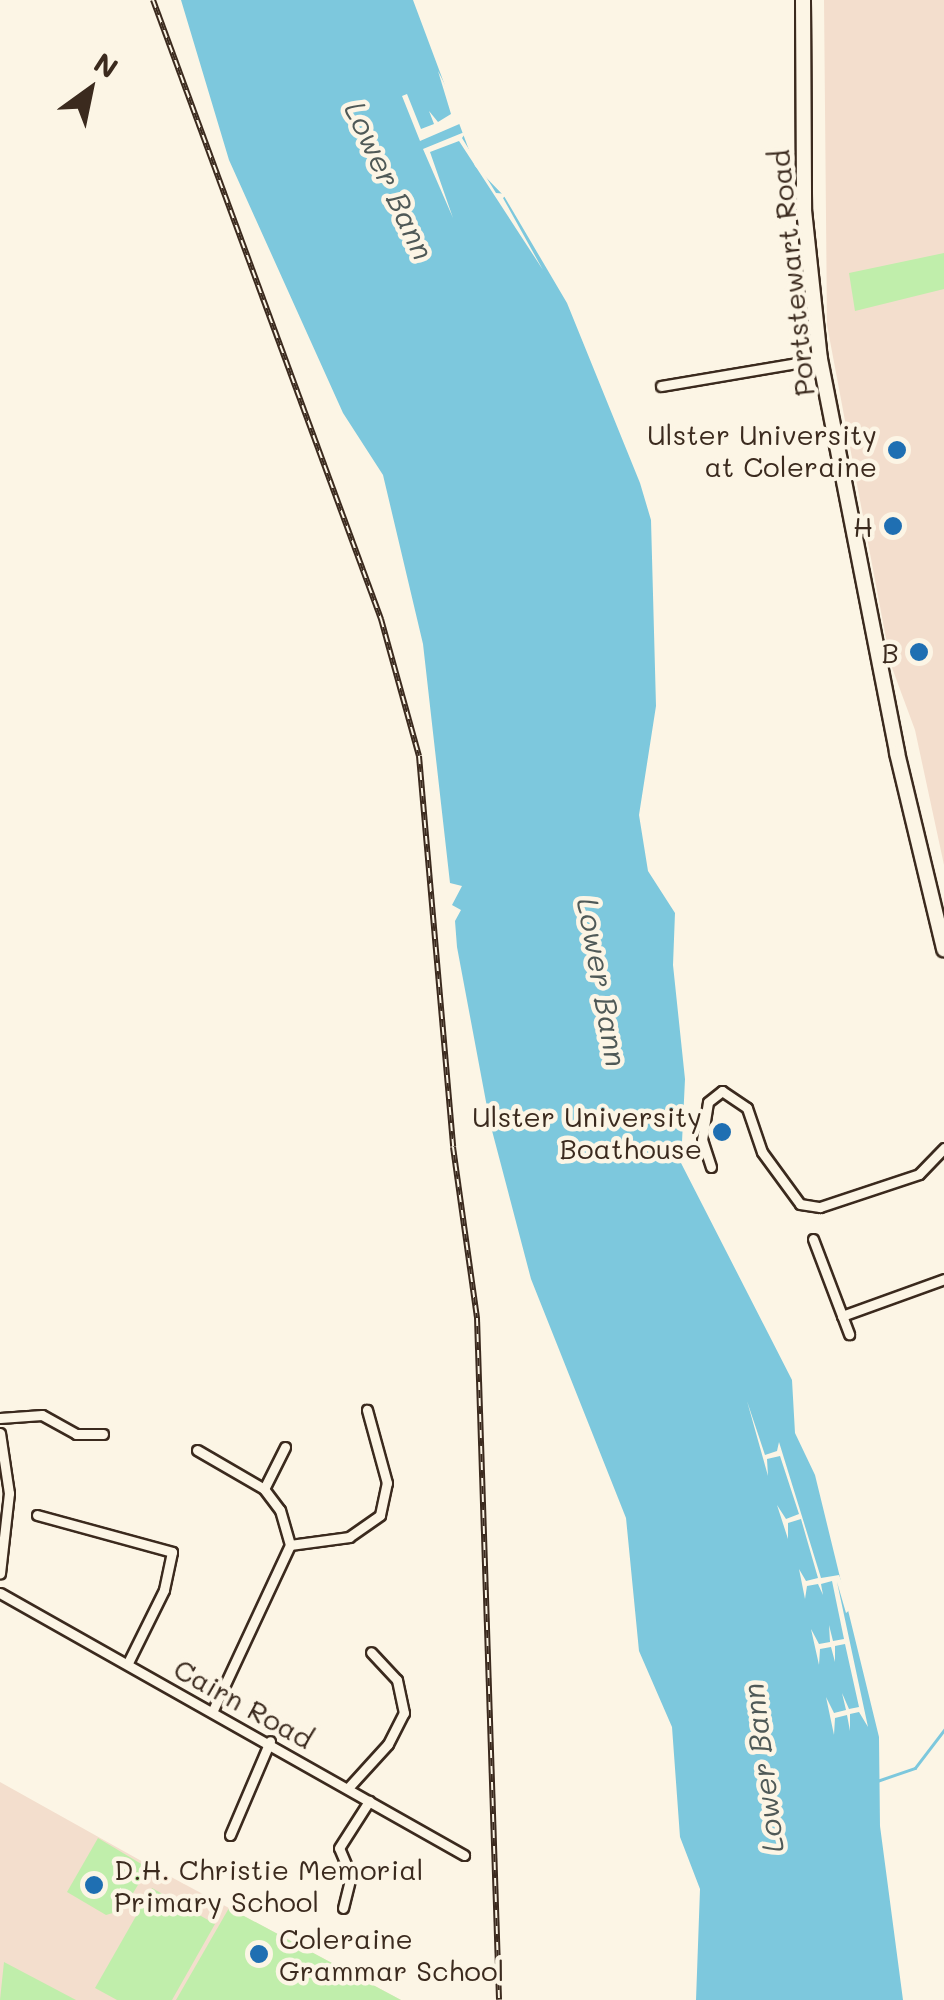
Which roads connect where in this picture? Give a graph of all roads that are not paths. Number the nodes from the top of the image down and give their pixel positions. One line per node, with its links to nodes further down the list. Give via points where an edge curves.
1 (804, 0): 2 (main road, Portstewart Road, via 804,210)
2 (820, 359): 3 (street); 4 (main road, Portstewart Road, via 897,753)
3 (661, 386)
4 (944, 949)
5 (944, 1148): 6 (street, via 919,1174 820,1207 800,1204 762,1152 747,1108 722,1090 708,1102 702,1140)
6 (711, 1167)
7 (813, 1239): 9 (street)
8 (944, 1279): 9 (street)
9 (842, 1316): 10 (street)
10 (849, 1334)
11 (367, 1410): 19 (street, via 387,1483 380,1515 349,1537)
12 (0, 1418): 14 (street, via 42,1415 76,1434)
13 (0, 1433): 20 (street, via 9,1493)
14 (104, 1434)
15 (285, 1447): 17 (street)
16 (197, 1450): 17 (street)
17 (264, 1488): 19 (street, via 280,1510)
18 (37, 1516): 23 (street, via 172,1552 164,1590)
19 (290, 1545): 24 (street)
20 (0, 1572)
21 (0, 1593): 23 (street, Cairn Road)
22 (370, 1652): 26 (street, via 397,1680 404,1713 388,1744)
23 (128, 1664): 24 (street, Cairn Road)
24 (213, 1710): 25 (street, Cairn Road)
25 (270, 1741): 26 (street, Cairn Road); 28 (street)
26 (348, 1788): 27 (street, Cairn Road)
27 (369, 1801): 29 (street, Cairn Road); 30 (street, via 339,1848 351,1876)
28 (230, 1835)
29 (464, 1855)
30 (343, 1908)

